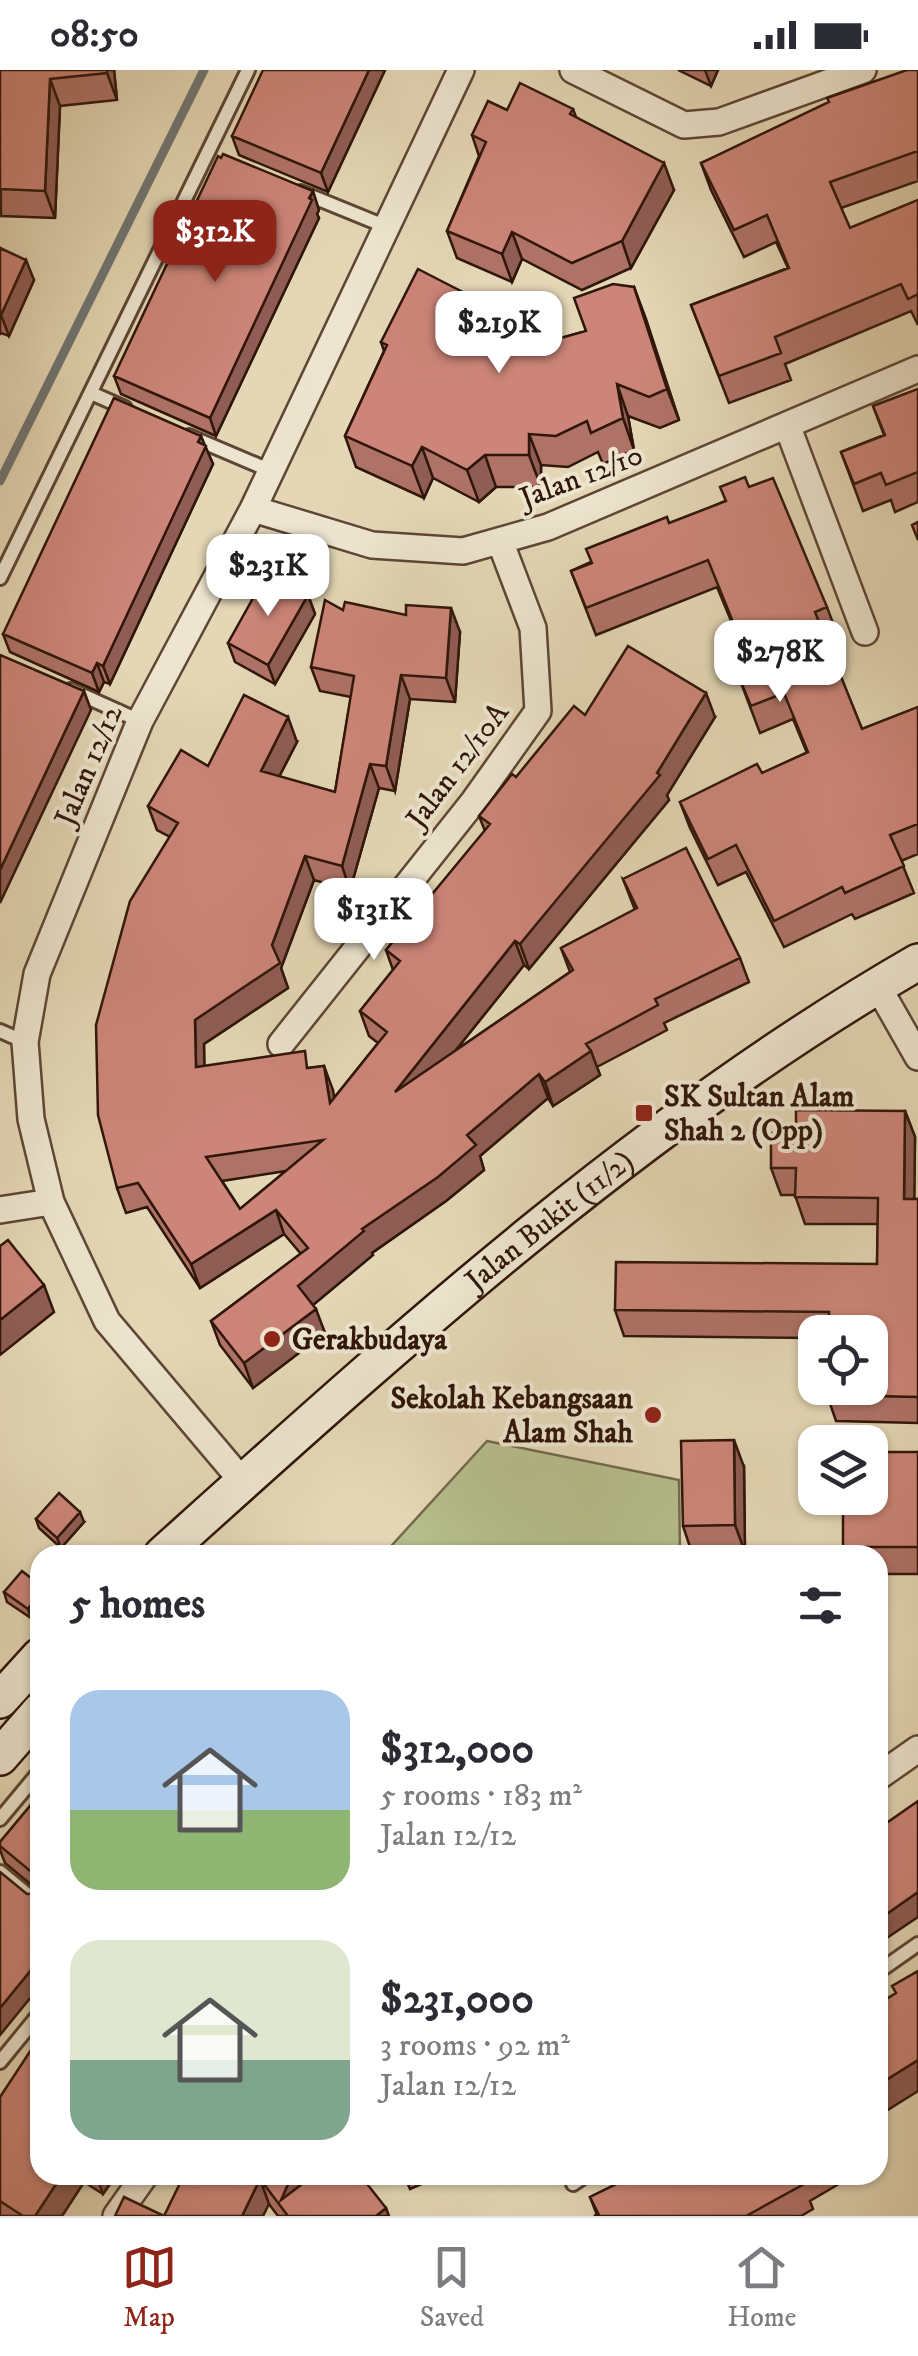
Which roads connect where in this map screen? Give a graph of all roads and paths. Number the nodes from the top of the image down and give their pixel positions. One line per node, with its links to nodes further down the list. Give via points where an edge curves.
1 (248, 70): 5 (lane)
2 (461, 70): 8 (street, Jalan 12/12)
3 (573, 70): 4 (street, via 684,125 718,122)
4 (863, 70)
5 (206, 152): 6 (lane); 10 (lane)
6 (224, 160)
7 (278, 182): 8 (lane)
8 (386, 228): 14 (street, Jalan 12/12)
9 (918, 369): 12 (street, Jalan 12/10)
10 (91, 393): 11 (lane); 17 (lane)
11 (144, 416)
12 (787, 425): 16 (street, Jalan 12/10, via 548,527); 18 (street)
13 (180, 432): 14 (lane)
14 (269, 470): 15 (street, Jalan 12/12)
15 (253, 508): 16 (street, Jalan 12/10, via 372,544 463,550); 20 (street, Jalan 12/12)
16 (500, 540): 25 (street, Jalan 12/10A, via 533,628 538,711)
17 (0, 578)
18 (865, 632)
19 (52, 682): 20 (lane)
20 (140, 721): 24 (street, Jalan 12/12, via 36,974)
21 (918, 962): 22 (street, Jalan Bukit (11/2))
22 (877, 985): 26 (street); 29 (street, Jalan Bukit (11/2), via 699,1101 486,1270)
23 (0, 1031): 24 (lane)
24 (26, 1042): 27 (street, Jalan 12/12, via 31,1119)
25 (281, 1044)
26 (918, 1056)
27 (51, 1202): 28 (street); 29 (street, Jalan 12/12, via 106,1321)
28 (0, 1210)
29 (243, 1482): 30 (street, Jalan Bukit (11/2))
30 (173, 1545)
31 (30, 1667): 32 (street)
32 (0, 1700)
33 (30, 1723): 35 (street)
34 (918, 1749): 36 (street)
35 (0, 1757)
36 (888, 1770)
37 (30, 1783): 38 (lane)
38 (0, 1819)
39 (0, 1872): 40 (lane)
40 (30, 1897)
41 (918, 1944): 42 (lane)
42 (888, 1965)
43 (30, 2025): 44 (lane)
44 (0, 2062)
45 (138, 2185): 46 (street)
46 (116, 2216)

